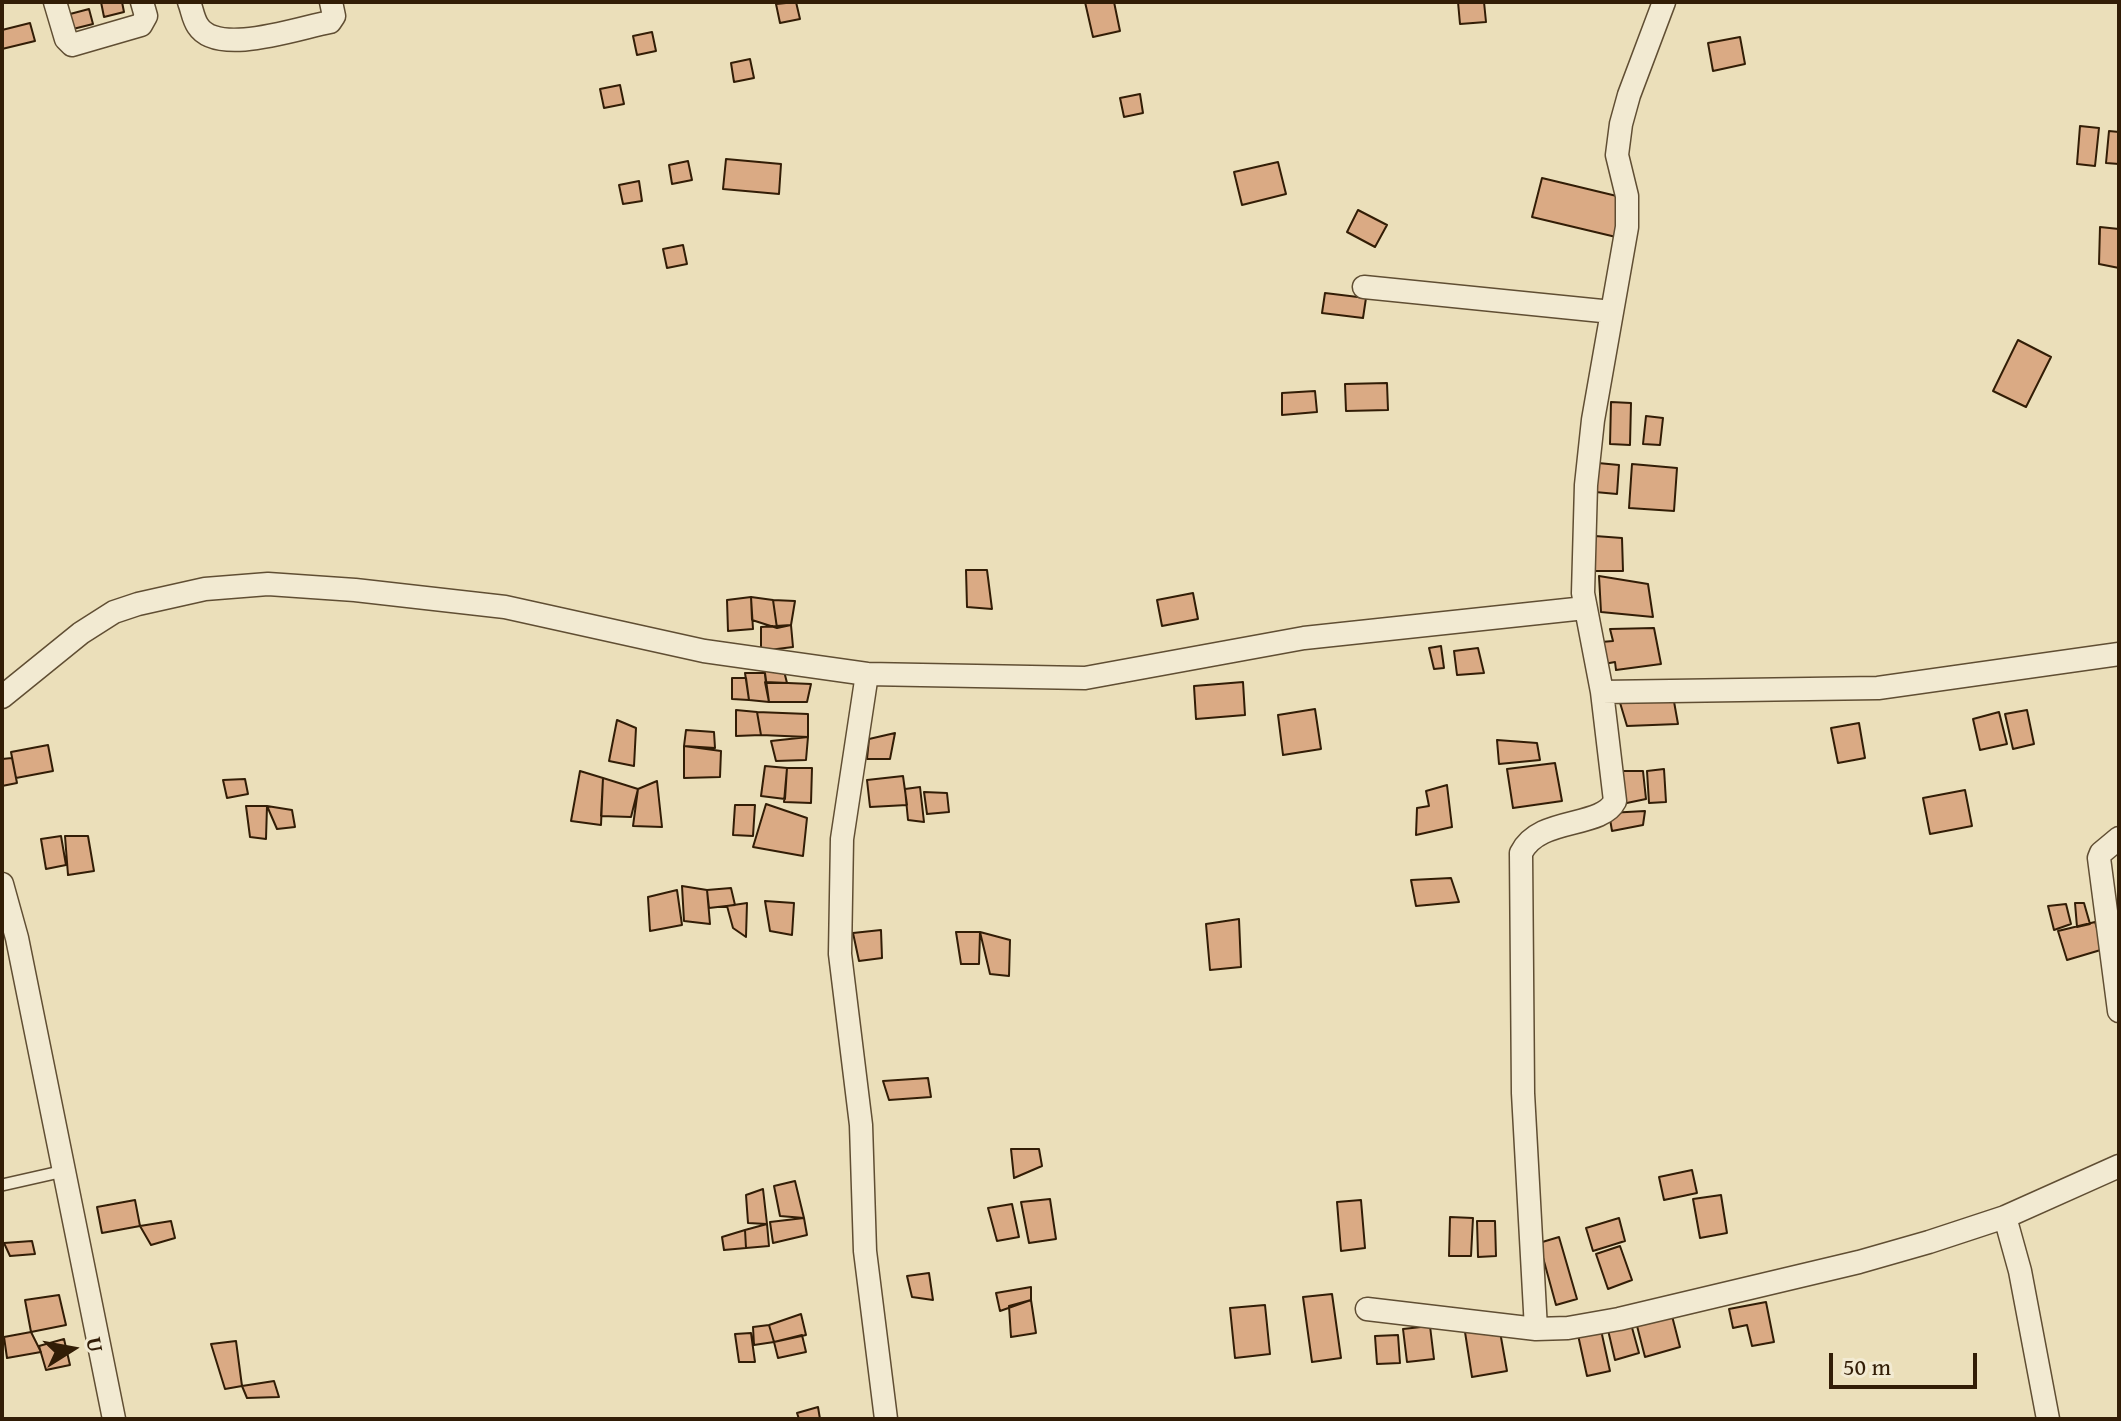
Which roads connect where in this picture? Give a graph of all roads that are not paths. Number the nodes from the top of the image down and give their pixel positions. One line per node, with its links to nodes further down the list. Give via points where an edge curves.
1 (55, 2): 2 (street, via 72,45 141,25 146,16)
2 (142, 2)
3 (189, 2): 4 (street, via 205,33 256,39 330,22)
4 (331, 2)
5 (1664, 2): 7 (street, via 1621,124 1617,155 1628,207)
6 (1364, 287): 7 (street)
7 (1612, 312): 8 (street, via 1586,485)
8 (1585, 608): 10 (street, via 1304,638 1085,678); 11 (street)
9 (2119, 654): 11 (street, via 1878,688)
10 (867, 674): 12 (street, via 704,651 505,607 268,584 205,589 114,612); 23 (street, via 842,839 840,954 861,1125 865,1251)
11 (1602, 692): 21 (street, via 1612,808 1531,838 1521,853 1523,1093)
12 (2, 697)
13 (2119, 838): 15 (street, via 2099,858)
14 (2, 884): 17 (street)
15 (2119, 1011)
16 (2119, 1166): 19 (street)
17 (65, 1170): 18 (lane); 22 (street)
18 (2, 1185)
19 (2005, 1217): 21 (street, via 1859,1262 1619,1319); 24 (street)
20 (1367, 1309): 21 (street)
21 (1536, 1329)
22 (114, 1419)
23 (886, 1419)
24 (2048, 1419)

